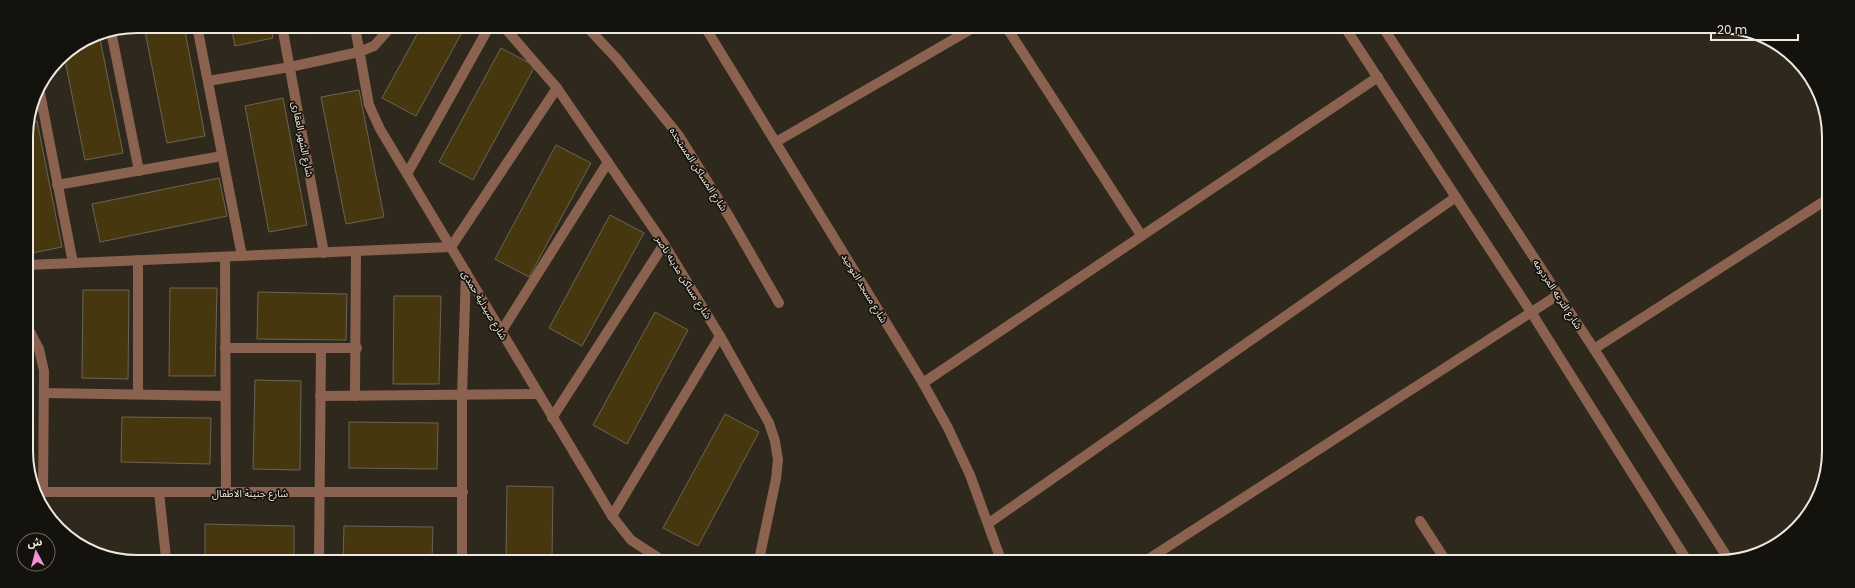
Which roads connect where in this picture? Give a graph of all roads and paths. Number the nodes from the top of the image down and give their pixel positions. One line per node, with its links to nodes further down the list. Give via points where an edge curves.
1 (198, 33): 17 (street)
2 (283, 33): 15 (street, شارع الشهر العقارى)
3 (356, 33): 14 (street, شارع صيدلية حمدى)
4 (386, 33): 14 (street, via 374,46)
5 (486, 33): 24 (street)
6 (509, 33): 18 (street, شارع مساكن مدينه ناصر)
7 (593, 33): 40 (street, شارع المساكن المستجده, via 680,136)
8 (709, 33): 20 (street, شارع مسجد التوحيد)
9 (964, 33): 20 (street)
10 (1010, 33): 28 (street)
11 (1349, 33): 16 (street)
12 (1387, 33): 39 (street, شارع الترعه المردومه)
13 (112, 37): 23 (street)
14 (359, 52): 15 (street); 24 (street, شارع صيدلية حمدى, via 369,105)
15 (290, 67): 17 (street); 32 (street, شارع الشهر العقارى)
16 (1378, 77): 26 (street); 28 (street)
17 (208, 81): 21 (street)
18 (557, 88): 22 (street, شارع مساكن مدينه ناصر); 30 (street)
19 (38, 108): 25 (street)
20 (776, 142): 49 (street, شارع مسجد التوحيد)
21 (222, 156): 23 (street); 33 (street)
22 (608, 162): 29 (street, شارع مساكن مدينه ناصر); 42 (street)
23 (139, 171): 25 (street)
24 (407, 174): 30 (street, شارع صيدلية حمدى)
25 (57, 185): 36 (street)
26 (1456, 197): 41 (street); 66 (street)
27 (1822, 203): 48 (street)
28 (1141, 235): 49 (street)
29 (664, 244): 43 (street, شارع مساكن مدينه ناصر); 57 (street)
30 (451, 247): 31 (street); 38 (street, شارع صيدلية حمدى)
31 (356, 251): 32 (street); 47 (street)
32 (324, 253): 33 (street)
33 (242, 256): 34 (street)
34 (225, 257): 35 (street); 45 (street)
35 (138, 260): 36 (street); 51 (street)
36 (73, 263): 37 (street)
37 (33, 265)
38 (466, 272): 42 (street, شارع صيدلية حمدى); 53 (street)
39 (1558, 295): 41 (street); 48 (street, شارع الترعه المردومه)
40 (779, 303)
41 (1531, 312): 73 (street); 75 (street)
42 (501, 332): 52 (street, شارع صيدلية حمدى)
43 (720, 336): 64 (street); 71 (street, شارع مساكن مدينه ناصر, via 769,423 775,441 778,460 776,479)
44 (33, 338): 50 (street, via 39,349 44,371)
45 (225, 348): 46 (street); 54 (street)
46 (321, 348): 47 (street); 55 (street)
47 (356, 348): 56 (street)
48 (1594, 349): 76 (street, شارع الترعه المردومه)
49 (922, 383): 66 (street, شارع مسجد التوحيد, via 948,428)
50 (44, 393): 51 (street); 58 (street)
51 (138, 394): 54 (street)
52 (538, 394): 53 (street); 57 (street, شارع صيدلية حمدى)
53 (462, 395): 56 (street); 62 (street)
54 (226, 396): 63 (street)
55 (320, 396): 56 (street); 61 (street)
56 (356, 396)
57 (552, 418): 64 (street, شارع صيدلية حمدى)
58 (40, 487)
59 (42, 492): 60 (street, شارع جنينة الاطفال)
60 (160, 492): 63 (street, شارع جنينة الاطفال); 67 (street)
61 (320, 492): 62 (street, شارع جنينة الاطفال); 63 (street, شارع جنينة الاطفال); 68 (street)
62 (463, 492): 69 (street)
63 (226, 493)
64 (612, 516): 70 (street, شارع صيدلية حمدى, via 631,540)
65 (1420, 521): 74 (street)
66 (989, 523): 72 (street, شارع مسجد التوحيد)
67 (166, 555)
68 (319, 555)
69 (462, 555)
70 (652, 555)
71 (760, 555)
72 (999, 555)
73 (1155, 555)
74 (1442, 555)
75 (1684, 555)
76 (1726, 555)

